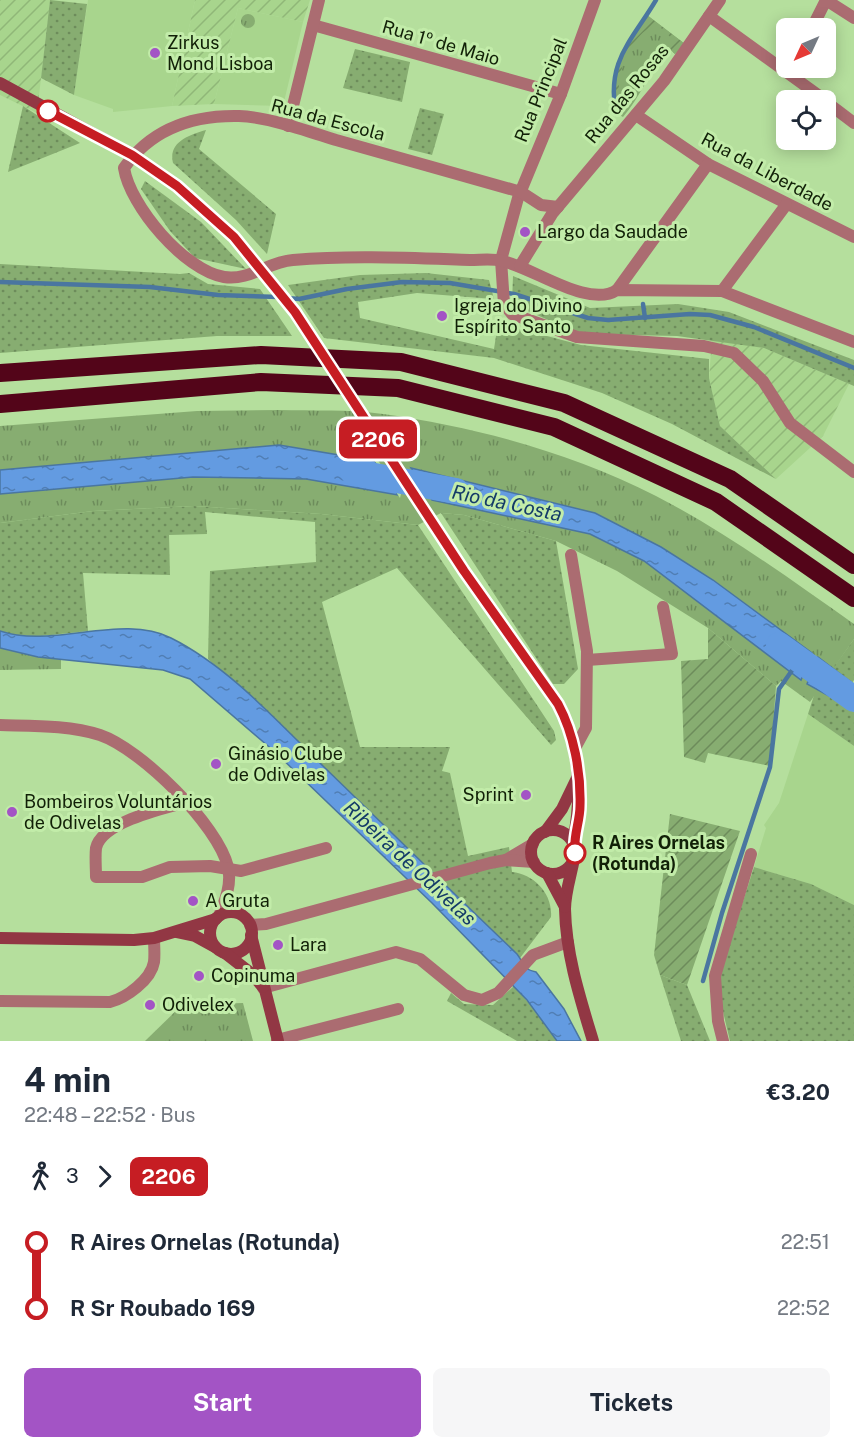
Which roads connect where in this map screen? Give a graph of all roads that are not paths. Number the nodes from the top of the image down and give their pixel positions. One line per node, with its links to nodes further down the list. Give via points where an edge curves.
1 (319, 0): 8 (street)
2 (595, 0): 13 (street, Rua Principal)
3 (720, 0): 5 (street, Rua das Rosas)
4 (826, 0): 6 (street); 7 (street)
5 (709, 16): 9 (street); 15 (street, Rua das Rosas)
6 (817, 18)
7 (854, 18)
8 (313, 26): 13 (street, Rua 1º de Maio); 17 (street)
9 (776, 60)
10 (800, 78): 12 (street)
11 (0, 83): 18 (street)
12 (813, 90)
13 (561, 94): 20 (street, Rua Principal)
14 (836, 109): 16 (street)
15 (636, 116): 19 (street, Rua da Liberdade); 22 (street, Rua das Rosas)
16 (854, 123)
17 (288, 126): 18 (street, Rua da Escola, via 241,116 208,117 167,129 149,138); 20 (street, Rua da Escola)
18 (132, 155): 24 (street, via 124,168 134,197 174,248 199,269 223,277 250,276 292,260); 38 (street, bridge, via 177,186 234,237 295,312 462,567 558,704 569,724)
19 (708, 164): 21 (street, Rua da Liberdade); 26 (street)
20 (521, 192): 22 (street, Rua da Escola, via 541,205); 24 (street, Rua Principal)
21 (786, 205): 23 (street, Rua da Liberdade); 27 (street)
22 (558, 207): 25 (street)
23 (854, 237)
24 (501, 260): 25 (street); 31 (street, Rua Principal, via 504,304 512,314 577,337 704,346 734,353 763,381 790,423)
25 (520, 266): 26 (street, via 584,294 611,294)
26 (617, 290): 27 (street)
27 (722, 291): 28 (street)
28 (854, 342)
29 (0, 373): 33 (highway, via 261,355 402,362 564,403 730,479)
30 (0, 404): 34 (highway, via 261,382 398,388 554,427 716,502)
31 (854, 472)
32 (571, 555): 36 (street)
33 (854, 565)
34 (854, 598)
35 (663, 607): 36 (street, via 672,654)
36 (587, 660): 38 (street, via 586,728)
37 (0, 725): 40 (street, via 100,735 121,745)
38 (574, 750): 39 (street)
39 (578, 777): 41 (street); 42 (street, via 580,806)
40 (187, 802): 49 (street, via 212,832); 49 (street, via 144,813 109,832 96,848 96,877 142,876 170,867)
41 (545, 832): 42 (street, via 562,832); 43 (street)
42 (573, 843): 46 (street)
43 (533, 844): 47 (street); 48 (street)
44 (326, 848): 49 (street, via 241,871)
45 (751, 854): 64 (street, via 716,976)
46 (574, 859): 50 (street, via 564,872); 51 (street)
47 (506, 860): 48 (street); 53 (street)
48 (534, 861): 50 (street)
49 (229, 869): 52 (street, via 226,897)
50 (547, 873): 51 (street)
51 (565, 907): 57 (street)
52 (217, 917): 53 (street, via 234,913 245,918); 54 (street); 58 (street, via 210,936)
53 (251, 930): 58 (street, via 243,950); 59 (street)
54 (175, 932): 56 (street); 58 (street, via 195,936)
55 (0, 938): 56 (street)
56 (154, 938): 60 (street, via 154,964 148,976 123,999)
57 (568, 942): 59 (street, via 533,956 490,998 464,995 420,959 396,952); 63 (street)
58 (222, 952): 59 (street)
59 (264, 988): 62 (street)
60 (0, 1001)
61 (398, 1009): 62 (street)
62 (278, 1040)
63 (593, 1041)
64 (723, 1041)

